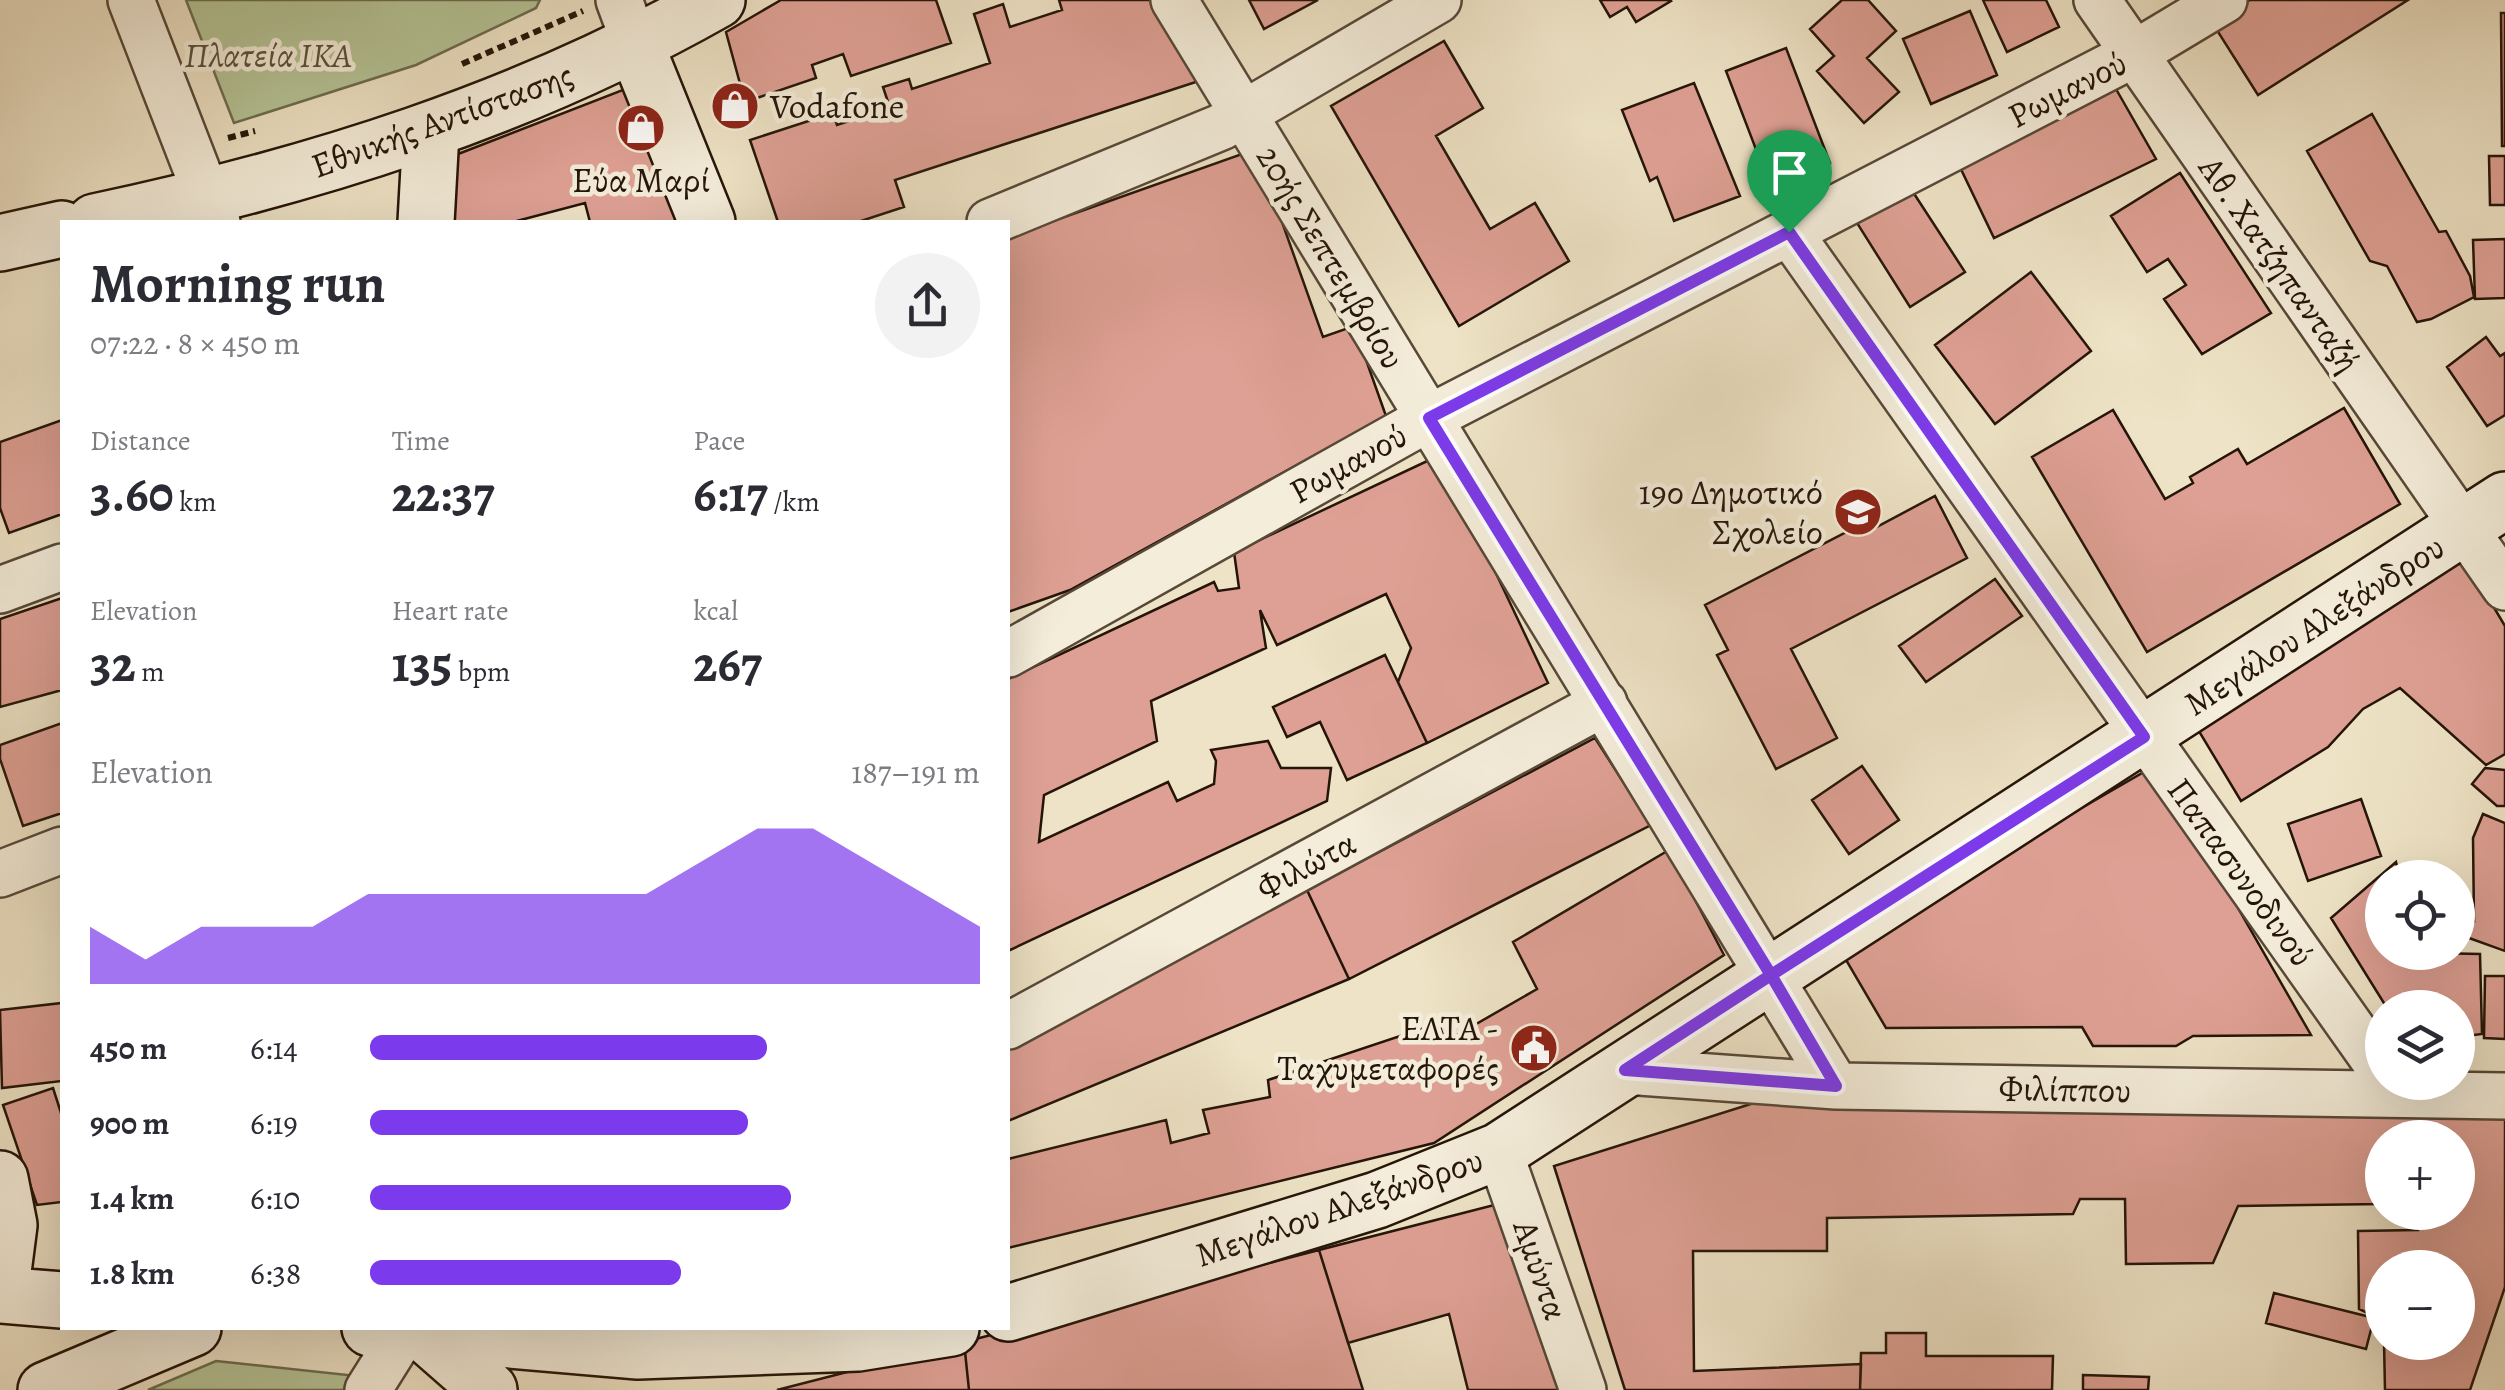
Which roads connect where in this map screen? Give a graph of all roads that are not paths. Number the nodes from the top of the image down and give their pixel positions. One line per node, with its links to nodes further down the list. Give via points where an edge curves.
1 (131, 0): 11 (street)
2 (717, 0): 7 (main road, Εθνικής Αντίστασης)
3 (1174, 0): 9 (street, 20ής Σεπτεμβρίου)
4 (1438, 0): 9 (street)
5 (2098, 0): 8 (street, Αθ. Χατζηπανταζή)
6 (2224, 0): 8 (street, Ρωμανού)
7 (628, 23): 10 (main road, Εθνικής Αντίστασης); 14 (main road)
8 (2134, 54): 17 (street, Ρωμανού); 20 (street, Αθ. Χατζηπανταζή)
9 (1244, 115): 15 (street, via 1141,164); 19 (street, 20ής Σεπτεμβρίου)
10 (431, 132): 11 (main road, Εθνικής Αντίστασης); 13 (main road)
11 (212, 211): 12 (main road, Εθνικής Αντίστασης)
12 (117, 220)
13 (426, 220)
14 (706, 220)
15 (995, 220)
16 (60, 230): 18 (main road)
17 (1789, 232): 19 (street, Ρωμανού); 26 (street, Παπασυνοδινού)
18 (0, 243)
19 (1429, 418): 24 (street, Ρωμανού); 25 (street, 20ής Σεπτεμβρίου)
20 (2484, 514): 22 (street, Αθ. Χατζηπανταζή); 26 (main road, Μεγάλου Αλεξάνδρου)
21 (60, 568): 23 (street)
22 (2505, 587)
23 (0, 590)
24 (1010, 653)
25 (1604, 703): 29 (street, 20ής Σεπτεμβρίου); 30 (street, Φιλώτα)
26 (2144, 737): 29 (main road, Μεγάλου Αλεξάνδρου); 31 (street, Παπασυνοδινού)
27 (60, 851): 28 (street)
28 (0, 874)
29 (1771, 975): 32 (main road, Μεγάλου Αλεξάνδρου); 34 (street, 20ής Σεπτεμβρίου)
30 (1010, 1025)
31 (2365, 1046)
32 (1625, 1070): 34 (street, Φιλίππου); 37 (main road, Μεγάλου Αλεξάνδρου)
33 (2365, 1082): 34 (street, Φιλίππου)
34 (1836, 1086)
35 (2475, 1092): 36 (street, Φιλίππου)
36 (2505, 1096)
37 (1500, 1151): 41 (main road, Μεγάλου Αλεξάνδρου, via 1377,1200); 50 (street, Αμύντα)
38 (0, 1179): 39 (main road, via 9,1237)
39 (0, 1295): 40 (main road)
40 (60, 1300)
41 (1010, 1312)
42 (188, 1330): 47 (main road)
43 (924, 1330): 45 (main road)
44 (400, 1331): 46 (main road); 48 (street); 49 (main road)
45 (858, 1335): 46 (main road)
46 (623, 1370)
47 (46, 1390)
48 (368, 1390)
49 (489, 1390)
50 (1583, 1390)

